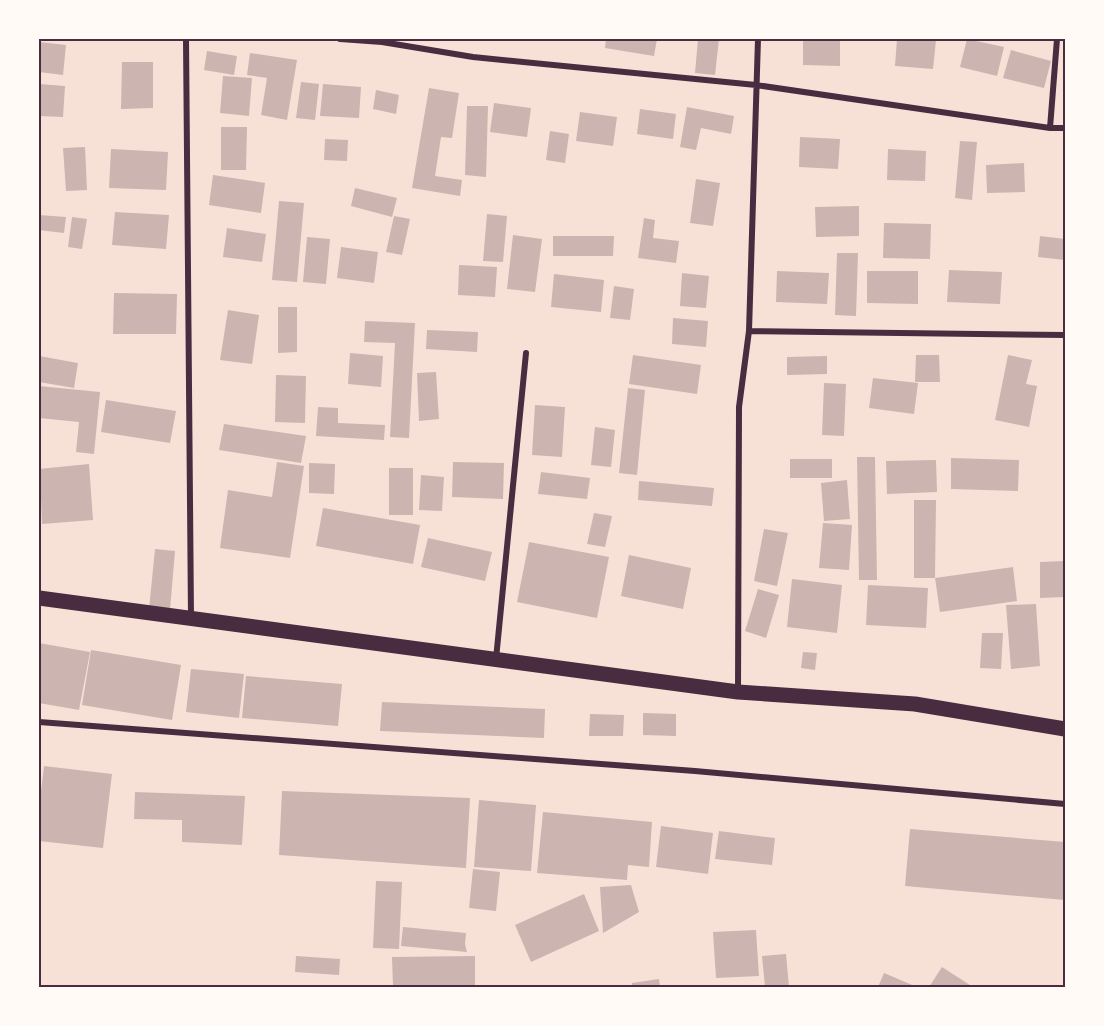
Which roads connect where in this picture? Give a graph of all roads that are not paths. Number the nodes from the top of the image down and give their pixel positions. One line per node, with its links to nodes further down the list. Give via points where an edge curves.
1 (186, 39): 12 (street)
2 (340, 39): 5 (street, via 473,57)
3 (758, 39): 5 (street)
4 (1057, 39): 6 (street)
5 (756, 85): 6 (street); 8 (street)
6 (1050, 128): 7 (street)
7 (1065, 128)
8 (748, 331): 9 (street); 14 (street, via 739,406)
9 (1065, 335)
10 (526, 353): 13 (street)
11 (39, 598): 12 (main road)
12 (191, 618): 13 (main road)
13 (496, 659): 14 (main road)
14 (738, 692): 16 (main road, via 915,704)
15 (39, 722): 17 (street, via 695,771)
16 (1065, 729)
17 (1065, 804)

